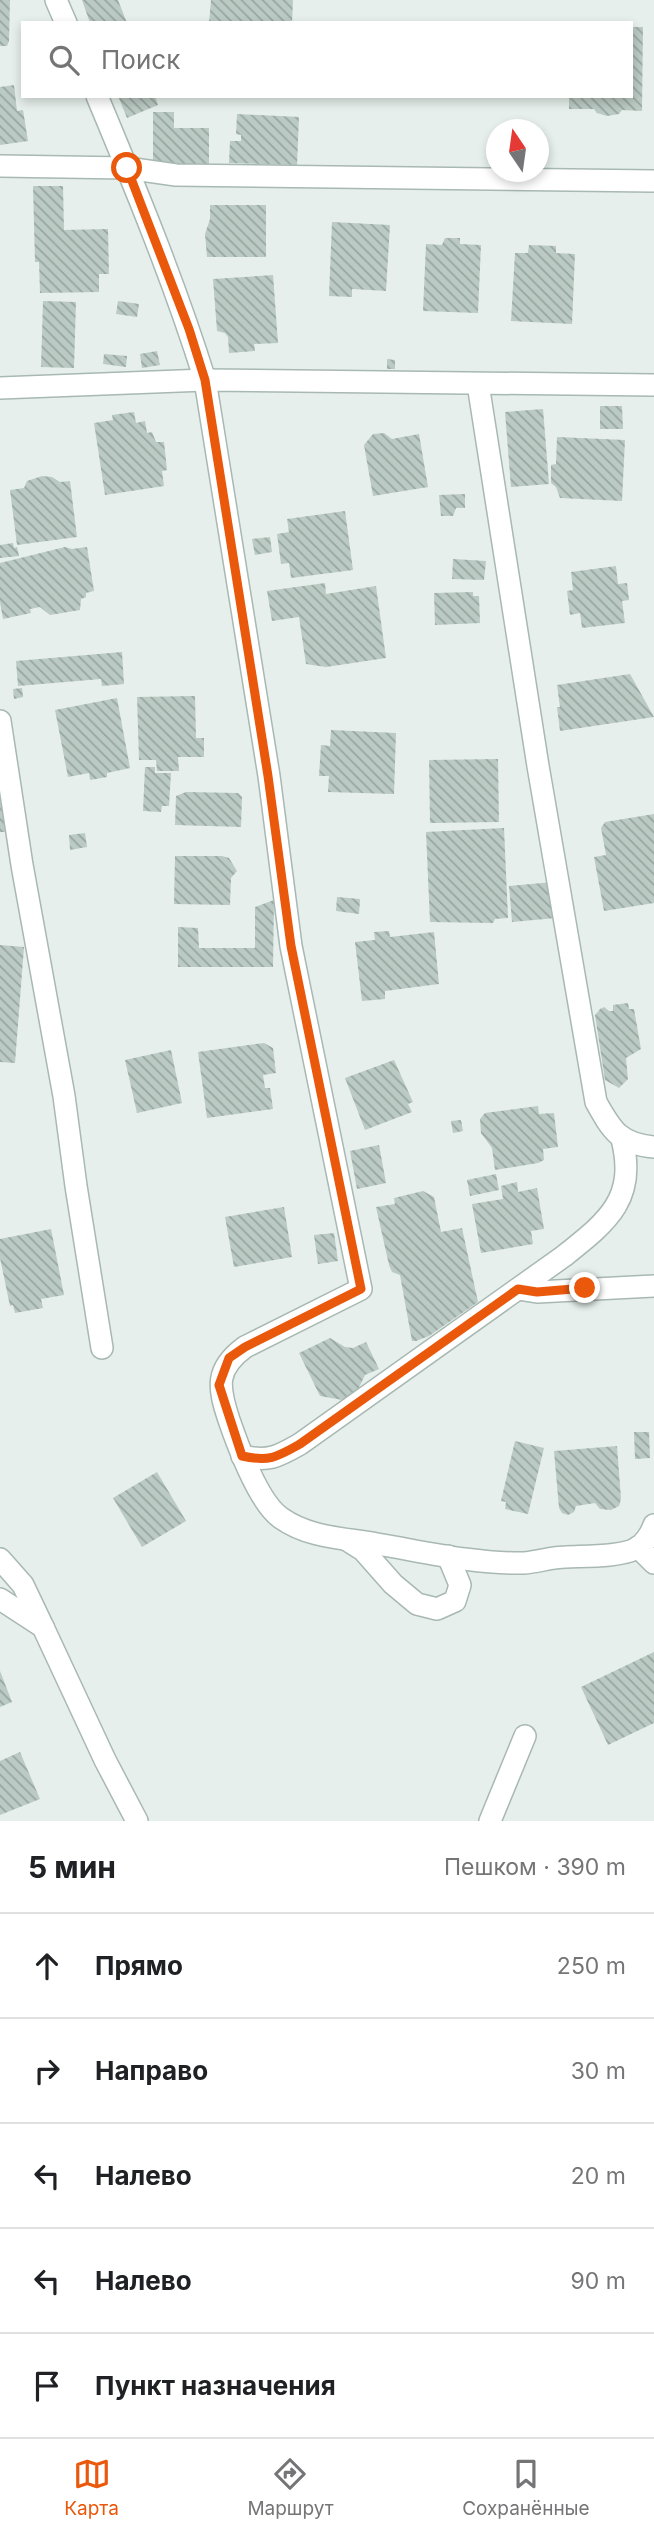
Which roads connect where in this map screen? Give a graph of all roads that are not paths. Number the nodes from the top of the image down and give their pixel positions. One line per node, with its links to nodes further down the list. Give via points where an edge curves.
1 (56, 0): 2 (street)
2 (65, 21)
3 (98, 98): 5 (street)
4 (0, 166): 5 (street)
5 (127, 168): 6 (street, via 176,175); 7 (street)
6 (654, 181)
7 (205, 380): 8 (street); 10 (street); 17 (street, via 291,946 361,1289 229,1358 219,1385)
8 (478, 384): 9 (street); 12 (street, via 596,1102)
9 (654, 385)
10 (0, 388)
11 (0, 721): 16 (street)
12 (622, 1139): 13 (street); 15 (street, via 628,1162 625,1187 616,1207 600,1228)
13 (654, 1147)
14 (654, 1286): 15 (street)
15 (518, 1289): 17 (street, via 300,1444 274,1458)
16 (102, 1348)
17 (242, 1456): 19 (street, via 278,1517 326,1537)
18 (654, 1525): 20 (street, via 652,1534)
19 (347, 1540): 21 (street); 21 (street, via 417,1604 437,1609 455,1601 460,1585)
20 (638, 1547): 21 (street, via 526,1563); 23 (street)
21 (448, 1556)
22 (0, 1559): 25 (street, via 23,1585)
23 (654, 1563)
24 (0, 1599): 25 (street)
25 (43, 1627): 27 (street)
26 (525, 1737): 28 (street)
27 (137, 1821)
28 (490, 1821)

